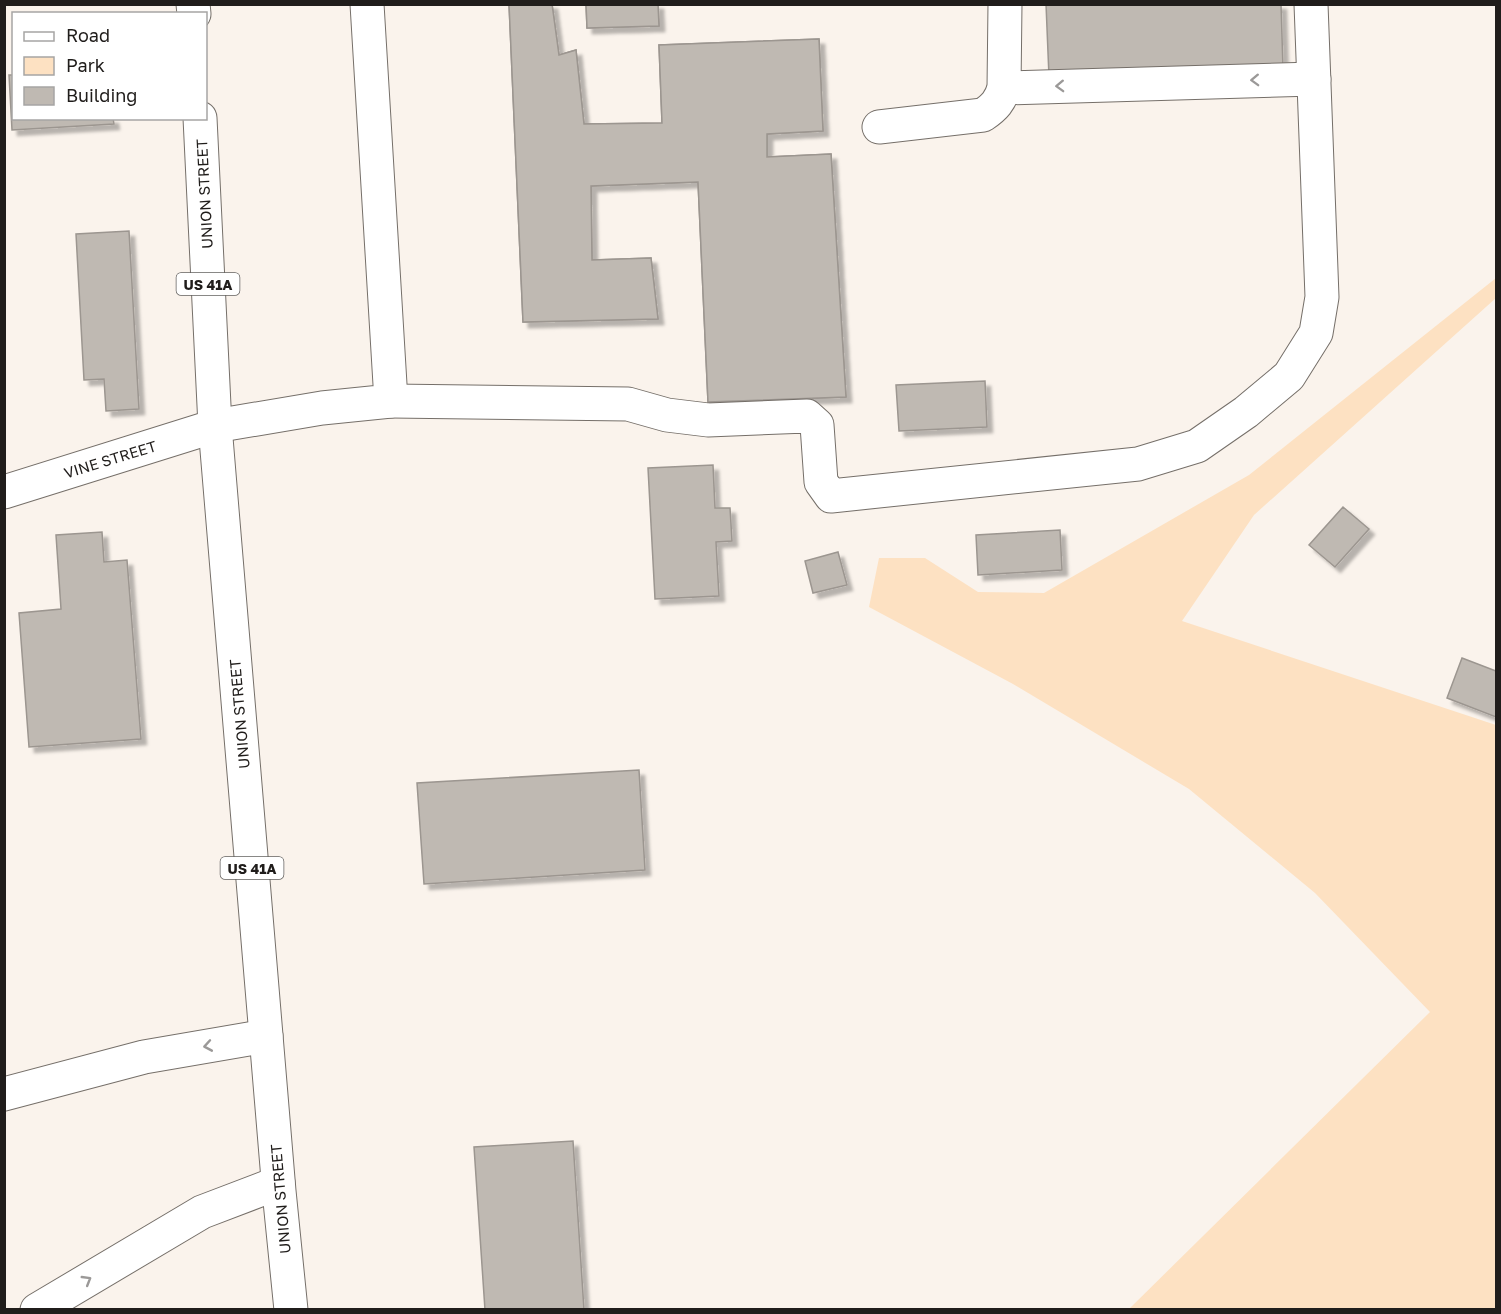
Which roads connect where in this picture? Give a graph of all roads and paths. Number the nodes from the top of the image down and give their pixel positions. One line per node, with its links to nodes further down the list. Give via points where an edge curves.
1 (367, 4): 8 (main road)
2 (1005, 4): 5 (main road)
3 (1311, 4): 4 (main road)
4 (1314, 79): 5 (main road, one-way to 5); 8 (main road, VINE STREET, via 1322,297 1316,333 1289,376 1197,446 1138,464 831,496 821,482 817,425 807,416 708,420 628,405)
5 (1004, 88): 7 (main road, via 993,108 983,115)
6 (200, 120): 9 (main road, UNION STREET / US 41A)
7 (879, 127)
8 (391, 401): 9 (main road, VINE STREET)
9 (215, 426): 10 (main road, VINE STREET); 11 (main road, UNION STREET / US 41A)
10 (4, 492)
11 (266, 1036): 12 (main road, one-way to 12, via 144,1057); 13 (main road, UNION STREET / US 41A)
12 (4, 1095)
13 (278, 1183): 14 (main road, one-way to 13, via 202,1212); 15 (main road, UNION STREET / US 41A)
14 (37, 1310)
15 (291, 1310)

